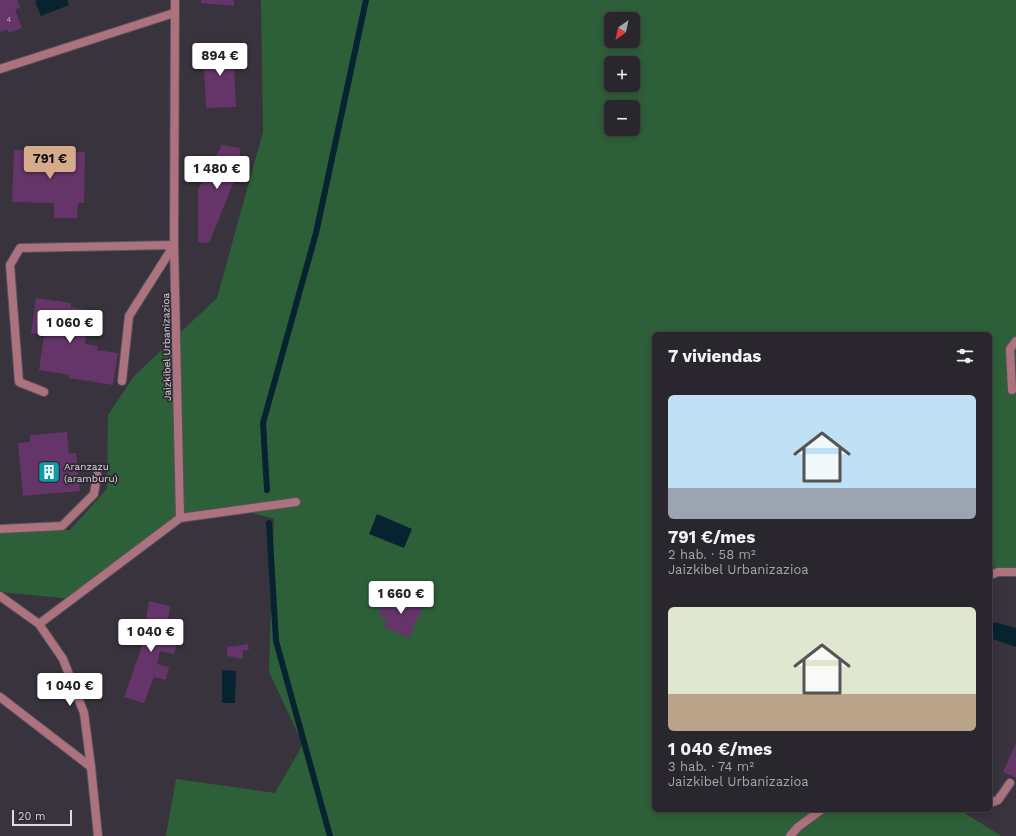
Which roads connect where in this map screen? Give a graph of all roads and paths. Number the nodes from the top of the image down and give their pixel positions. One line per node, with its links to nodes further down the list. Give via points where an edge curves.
1 (175, 0): 2 (street, Jaizkibel Urbanizazioa)
2 (174, 13): 3 (street); 4 (street, Jaizkibel Urbanizazioa)
3 (0, 69)
4 (174, 245): 6 (street, via 129,316); 8 (street, via 20,248 10,265 19,382); 11 (street, Jaizkibel Urbanizazioa)
5 (1016, 340): 7 (street, via 1010,349)
6 (122, 381)
7 (1012, 390)
8 (44, 392)
9 (97, 475): 12 (street, via 94,494 62,526)
10 (296, 502): 11 (street)
11 (180, 518): 16 (street)
12 (0, 529)
13 (1016, 572): 14 (street)
14 (992, 574)
15 (0, 596): 16 (street)
16 (39, 624): 18 (street, via 63,659 84,713)
17 (0, 697): 18 (street)
18 (91, 766): 22 (street)
19 (1010, 783): 20 (street, via 998,800)
20 (992, 802)
21 (818, 812): 23 (street)
22 (98, 836)
23 (790, 836)

